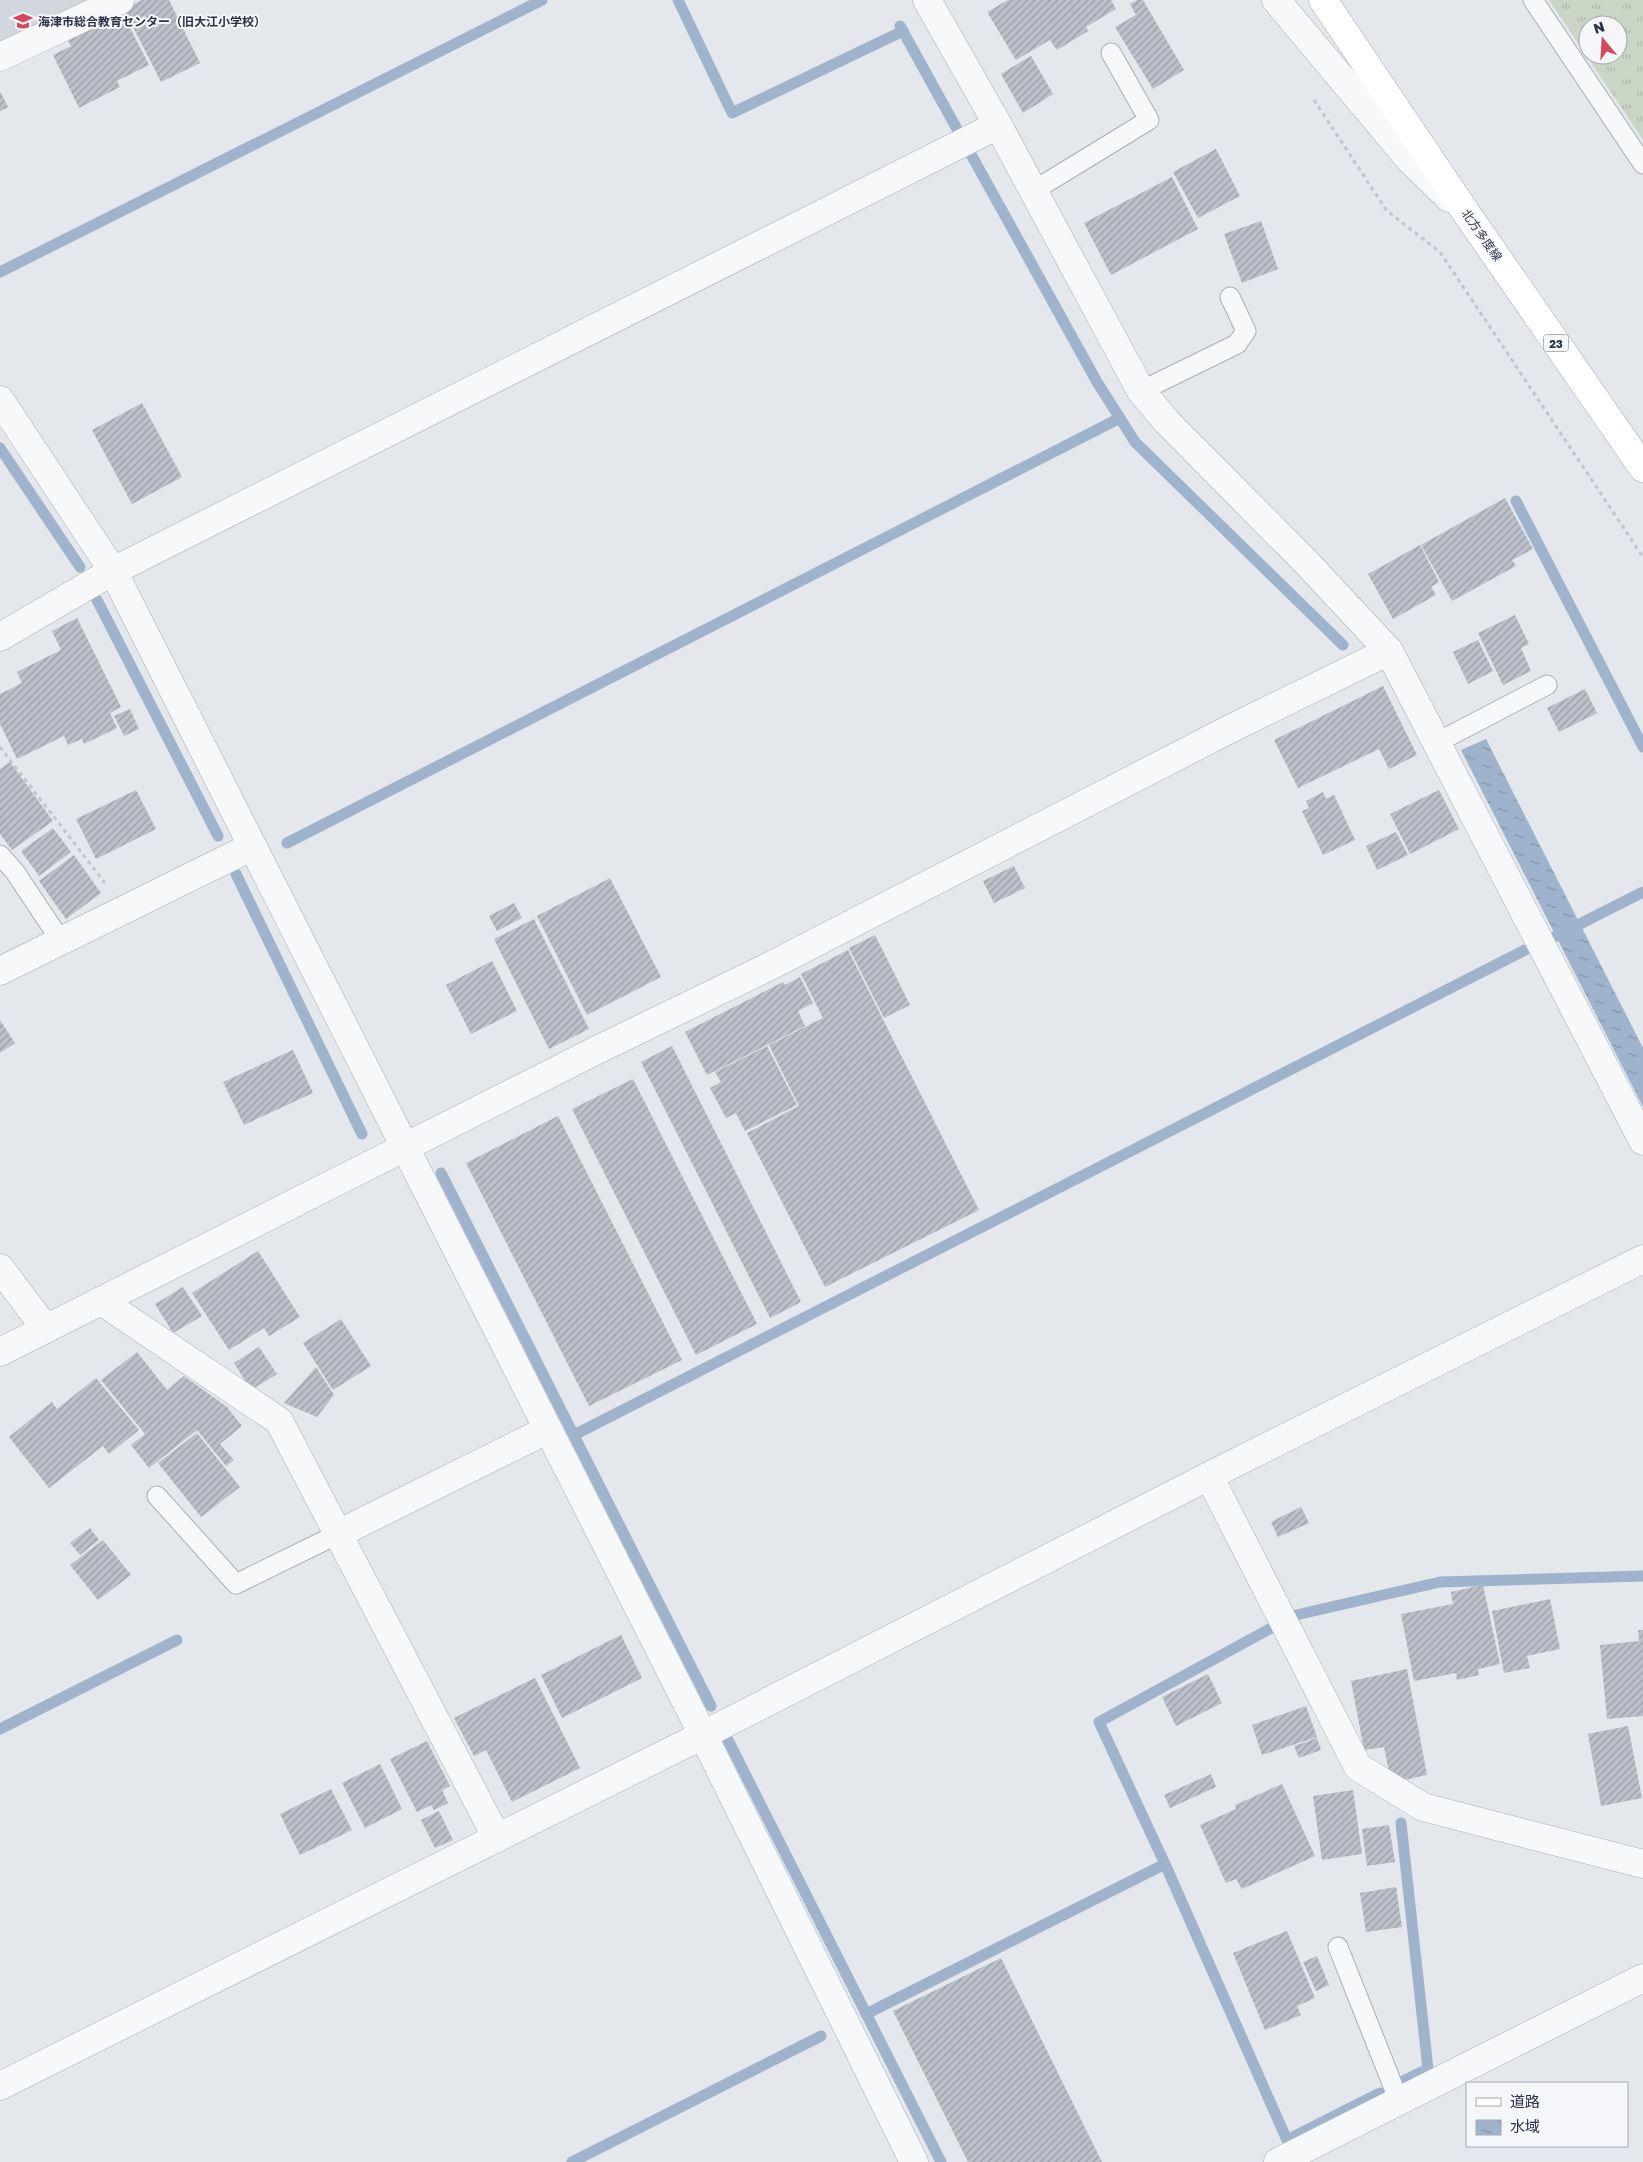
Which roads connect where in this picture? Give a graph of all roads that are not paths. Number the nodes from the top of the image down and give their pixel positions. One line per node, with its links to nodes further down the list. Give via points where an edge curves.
1 (120, 0): 7 (street)
2 (927, 0): 8 (street)
3 (1276, 0): 11 (street, via 1410,160)
4 (1323, 0): 11 (main road, 北方多度線 / 23)
5 (1533, 0): 9 (lane)
6 (1111, 53): 10 (lane, via 1149,120)
7 (0, 58)
8 (990, 130): 10 (street); 16 (street)
9 (1643, 164)
10 (1033, 191): 13 (street)
11 (1469, 217): 15 (main road, 北方多度線 / 23)
12 (1230, 297): 13 (lane, via 1246,331 1237,344)
13 (1141, 391): 18 (street, via 1167,422)
14 (0, 400): 16 (street)
15 (1643, 468)
16 (113, 571): 17 (street); 21 (street)
17 (0, 637)
18 (1389, 651): 20 (street); 26 (street)
19 (1547, 685): 20 (lane)
20 (1436, 742): 25 (street)
21 (251, 847): 23 (street); 26 (street)
22 (0, 855): 23 (lane, via 16,872)
23 (61, 941): 24 (street)
24 (0, 971)
25 (1643, 1141)
26 (406, 1149): 29 (street); 32 (street)
27 (1643, 1258): 33 (street)
28 (0, 1268): 30 (street)
29 (101, 1301): 30 (street); 35 (street, via 279,1421)
30 (46, 1329): 31 (street)
31 (0, 1352)
32 (547, 1430): 35 (street); 36 (street)
33 (1209, 1476): 36 (street); 38 (street, via 1358,1767 1423,1807)
34 (157, 1496): 35 (lane, via 236,1584)
35 (338, 1534): 37 (street)
36 (703, 1735): 37 (street); 43 (street)
37 (497, 1838): 41 (street)
38 (1643, 1864)
39 (1338, 1947): 42 (lane)
40 (1643, 1978): 42 (street)
41 (0, 2086)
42 (1399, 2101): 44 (street)
43 (914, 2162)
44 (1278, 2162)

